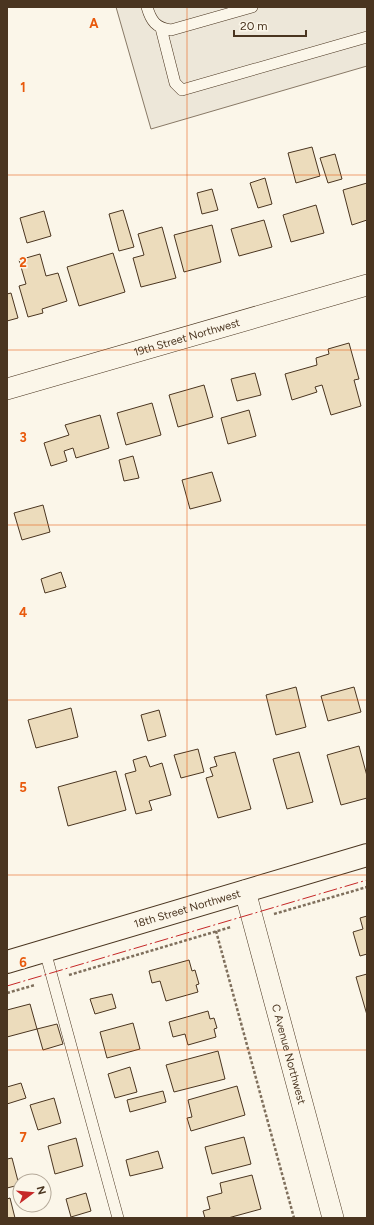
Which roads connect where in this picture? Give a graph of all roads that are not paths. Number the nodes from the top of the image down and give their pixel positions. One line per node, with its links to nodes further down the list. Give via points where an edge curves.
1 (147, 7): 3 (lane, via 152,21)
2 (252, 7): 3 (lane, via 171,30)
3 (161, 28): 4 (lane, via 174,83 182,90)
4 (367, 37)
5 (367, 285): 6 (street, 19th Street Northwest)
6 (7, 389)
7 (367, 855): 8 (street, 18th Street Northwest)
8 (245, 891): 9 (street, 18th Street Northwest); 12 (street, C Avenue Northwest)
9 (45, 951): 10 (street, 18th Street Northwest); 11 (lane)
10 (7, 962)
11 (118, 1218)
12 (333, 1218)

